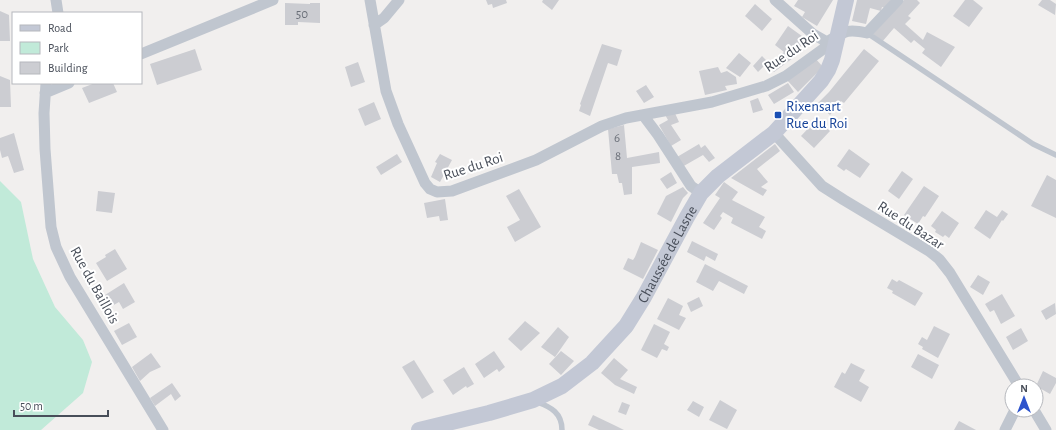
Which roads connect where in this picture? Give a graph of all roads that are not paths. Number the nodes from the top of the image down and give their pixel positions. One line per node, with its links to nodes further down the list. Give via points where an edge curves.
1 (56, 0): 8 (street)
2 (273, 0): 12 (street)
3 (370, 0): 9 (street, Rue du Roi)
4 (399, 0): 9 (street, via 384,18)
5 (775, 0): 11 (street, via 813,34 827,42)
6 (846, 0): 11 (street, Chaussée de Lasne)
7 (898, 0): 10 (street)
8 (58, 12)
9 (374, 25): 15 (street, Rue du Roi, via 386,91 398,124 425,183 437,192 452,191 473,184 536,160 602,126)
10 (867, 33): 11 (street, via 846,31); 17 (lane, via 1033,144)
11 (838, 36): 15 (street, Rue du Roi, via 786,76 766,86 712,102); 16 (street, Chaussée de Lasne, via 831,65 821,81)
12 (142, 54)
13 (64, 84): 14 (street, Rue du Baillois)
14 (46, 88): 23 (street, Rue du Baillois, via 44,113 51,227 56,247 70,277)
15 (643, 115): 18 (street, via 691,186)
16 (774, 134): 18 (street, Chaussée de Lasne, via 718,176); 19 (street, Rue du Bazar, via 822,186 939,259)
17 (1056, 155)
18 (701, 194): 20 (street, Chaussée de Lasne, via 626,326 592,363 562,386)
19 (1014, 378)
20 (532, 400): 24 (street, Chaussée de Lasne); 25 (lane, via 548,406 557,413 562,422)
21 (1011, 418): 26 (street)
22 (1039, 418): 27 (street)
23 (162, 430)
24 (419, 430)
25 (562, 430)
26 (1005, 430)
27 (1046, 430)

